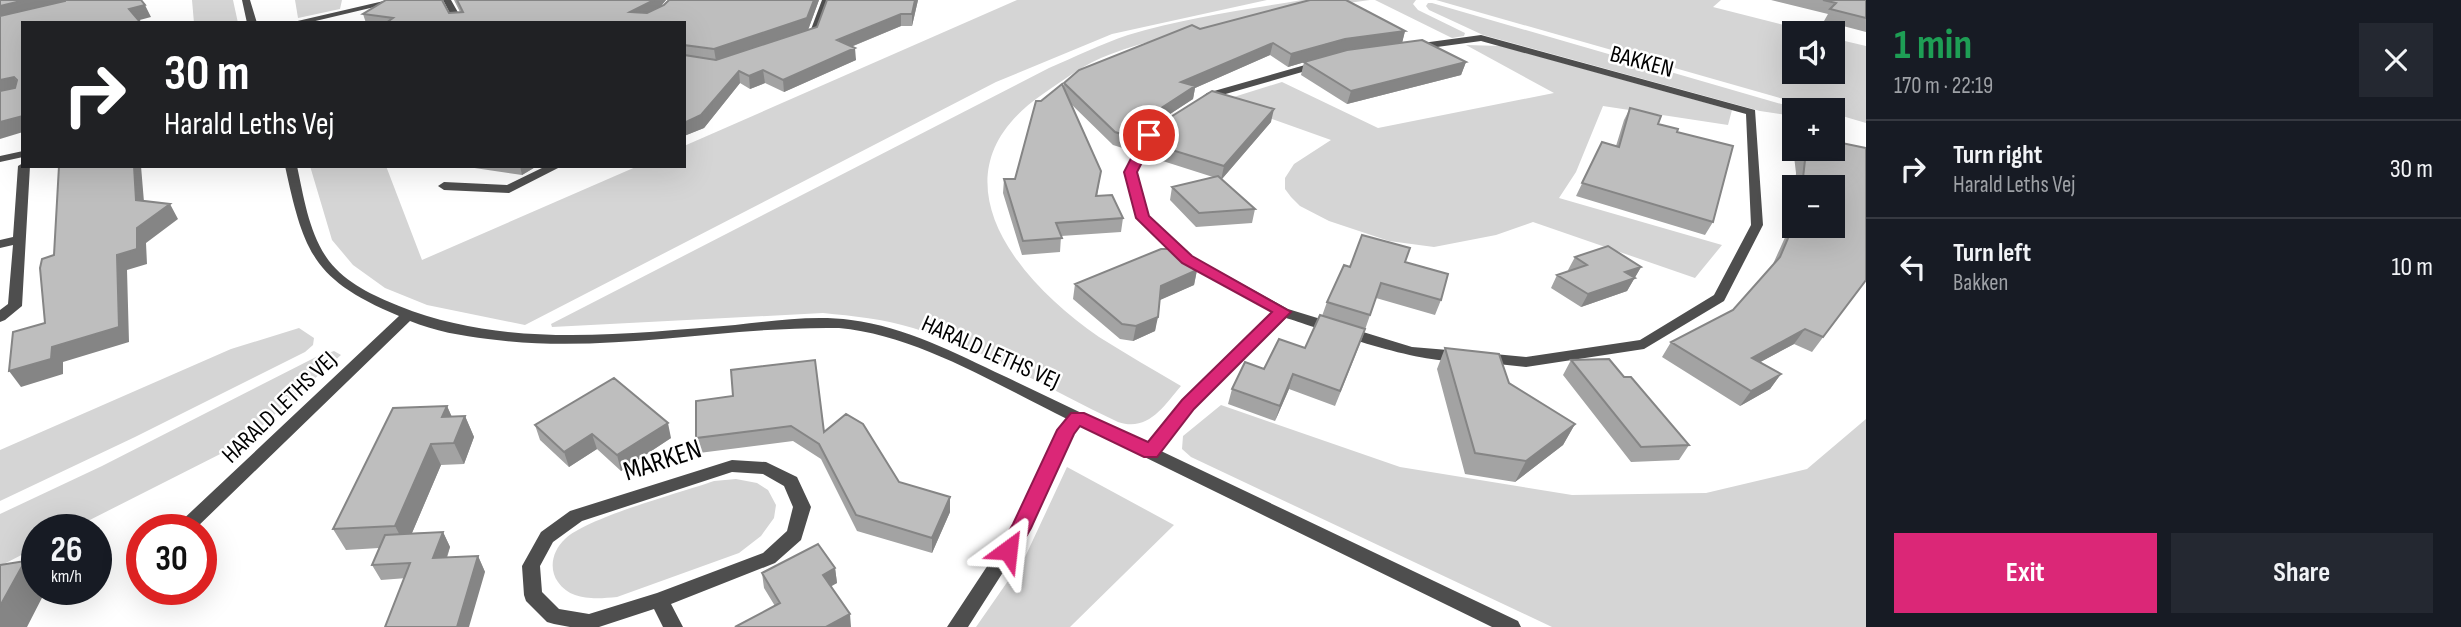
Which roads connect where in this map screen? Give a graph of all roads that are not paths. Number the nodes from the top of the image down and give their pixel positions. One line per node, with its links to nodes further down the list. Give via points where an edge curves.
1 (246, 0): 5 (street)
2 (400, 0): 6 (street)
3 (447, 0): 7 (street)
4 (827, 0): 8 (street, via 814,34)
5 (251, 21)
6 (302, 21)
7 (459, 21)
8 (790, 42)
9 (1405, 48): 19 (street, BAKKEN, via 1480,38 1751,112 1756,225 1719,298 1644,344 1526,362 1411,352)
10 (1328, 61): 19 (street, BAKKEN, via 1211,95 1149,135 1130,172 1143,218 1187,259)
11 (21, 154): 12 (street)
12 (0, 159)
13 (24, 168): 17 (street)
14 (290, 168): 21 (street, HARALD LETHS VEJ, via 309,242 327,268 360,294)
15 (552, 168): 16 (street, via 509,189)
16 (444, 186)
17 (19, 239): 18 (street); 20 (street, via 15,306)
18 (0, 244)
19 (1283, 312): 23 (street, via 1188,405)
20 (0, 317)
21 (406, 317): 22 (street, HARALD LETHS VEJ, via 460,331 597,340 840,323 932,347); 24 (street, HARALD LETHS VEJ)
22 (1077, 417): 23 (street, HARALD LETHS VEJ); 27 (street, via 1066,430 1021,528)
23 (1151, 452): 28 (street, HARALD LETHS VEJ)
24 (200, 514)
25 (659, 600): 25 (street, MARKEN, via 769,558 794,535 802,507 791,482 766,468 732,466 576,516 547,537 531,566 533,595 554,616 589,622); 26 (street)
26 (673, 627)
27 (957, 627)
28 (1511, 627)

